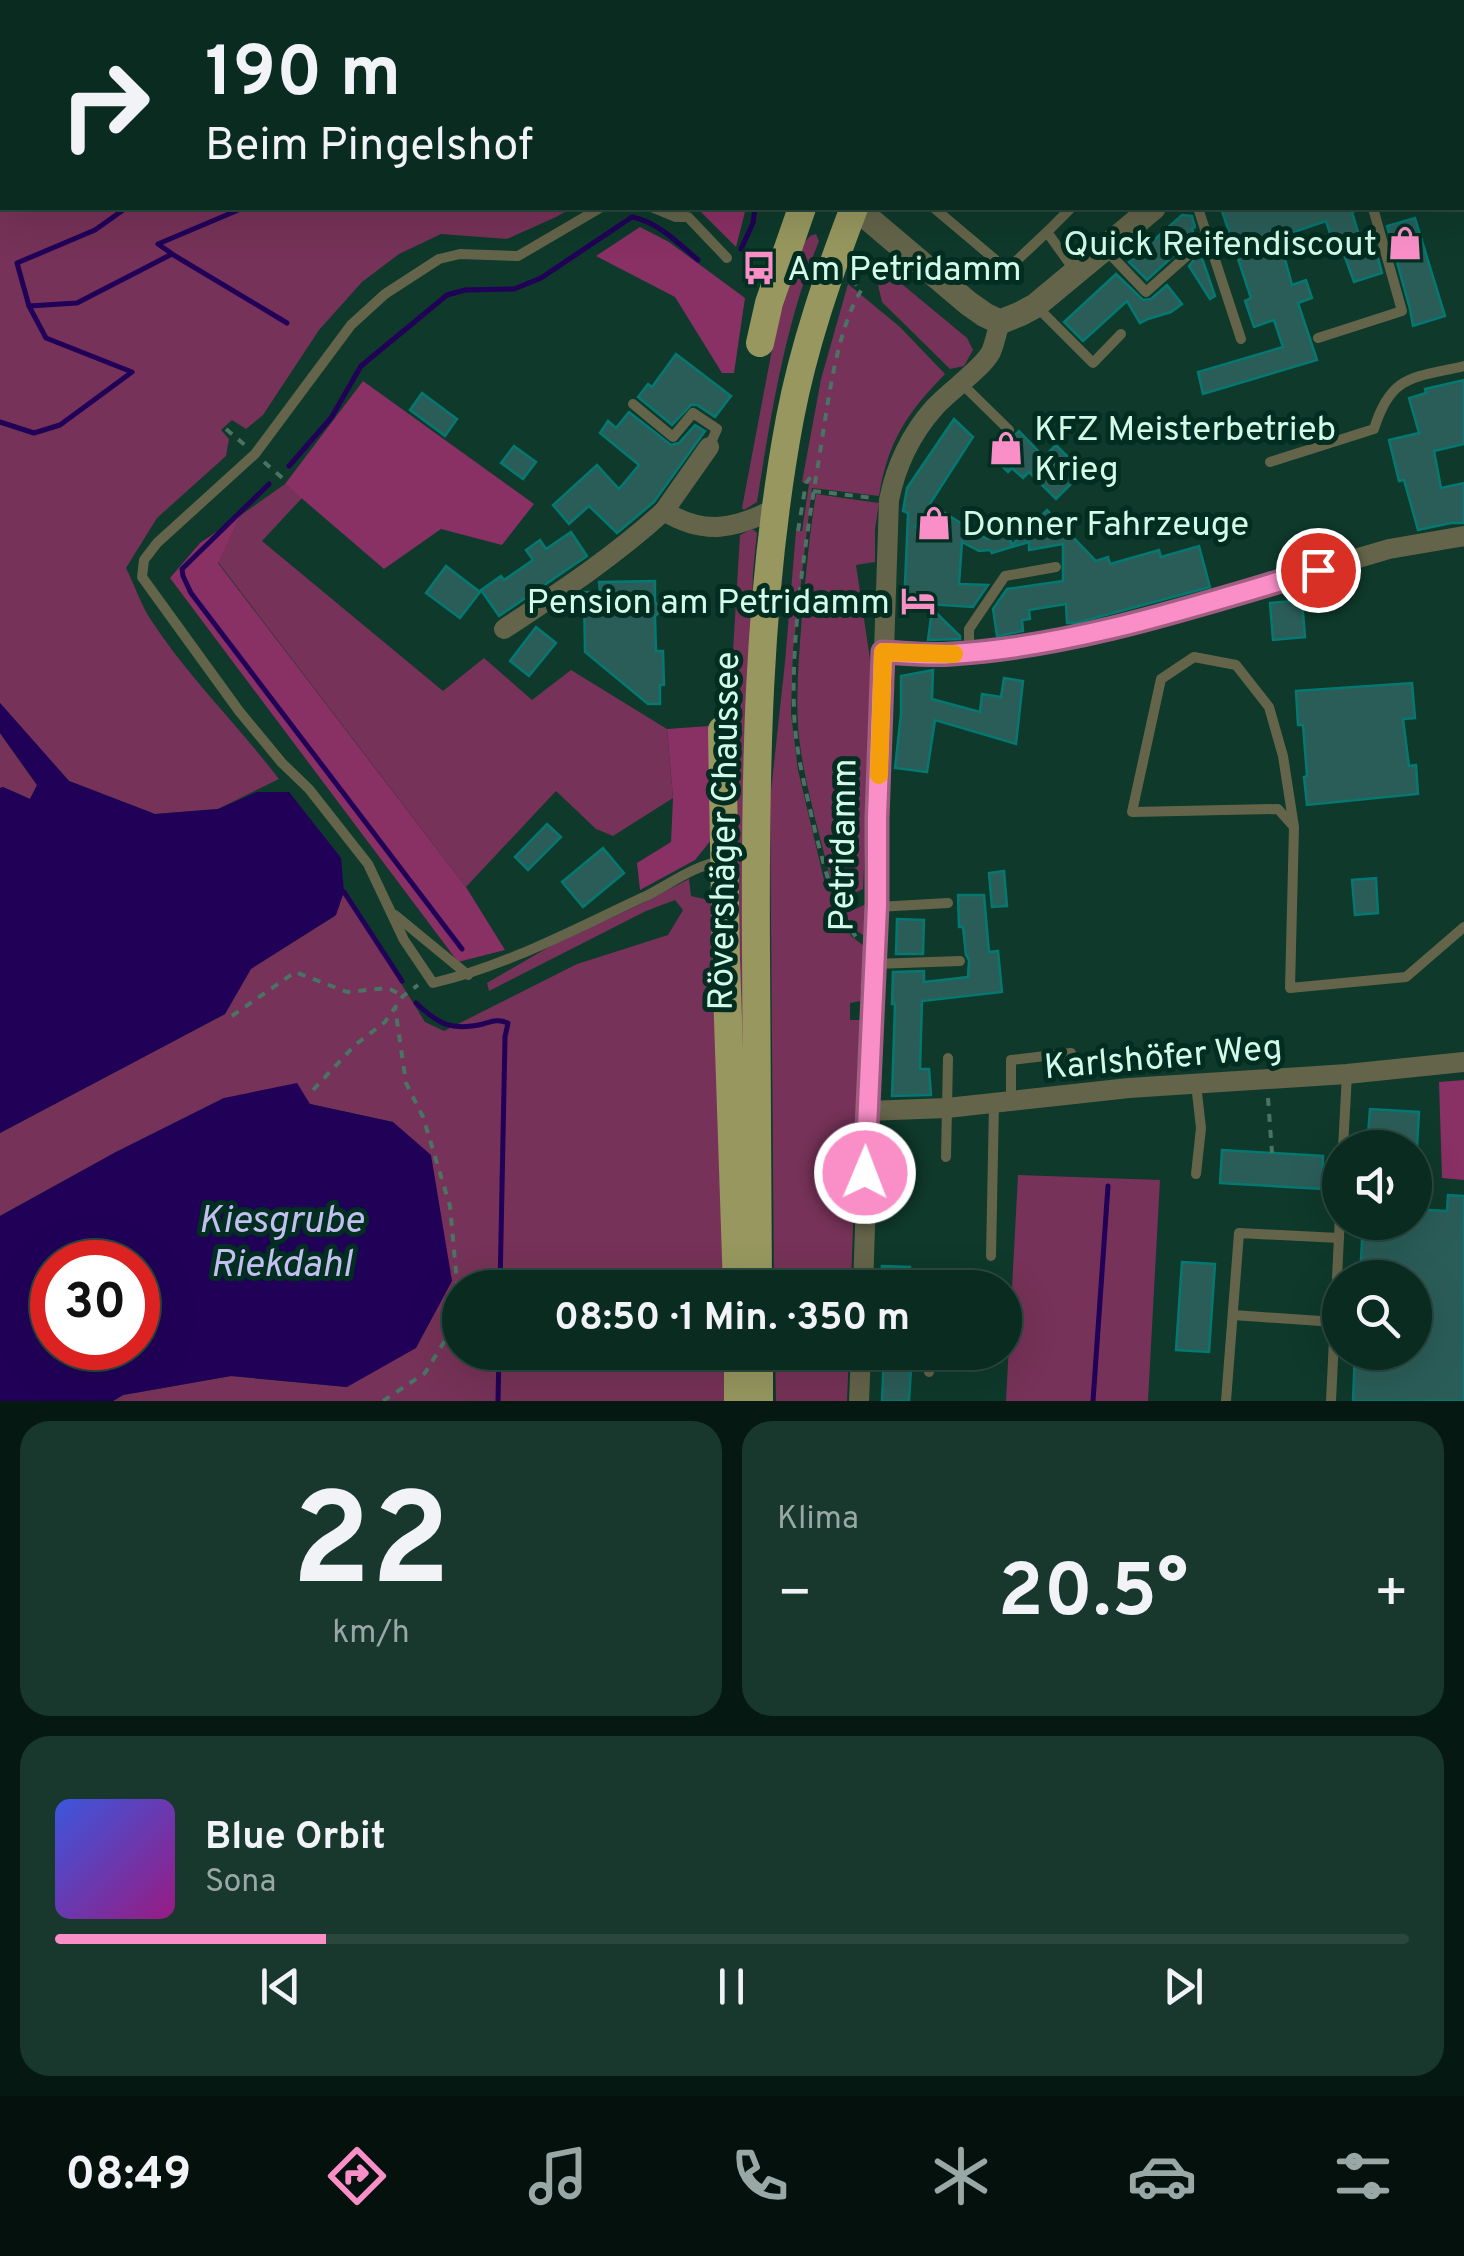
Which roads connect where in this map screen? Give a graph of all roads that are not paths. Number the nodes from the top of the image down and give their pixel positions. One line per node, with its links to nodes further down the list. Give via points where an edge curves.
1 (597, 210): 42 (lane, via 518,256 440,259 385,294 351,325 255,454 144,560 142,577 239,711 368,864)
2 (659, 210): 12 (lane)
3 (680, 210): 12 (lane)
4 (801, 210): 23 (main road)
5 (854, 210): 30 (main road, Rövershäger Chaussee, via 804,356)
6 (857, 210): 19 (street)
7 (936, 210): 13 (lane, via 998,262 1012,265)
8 (1069, 210): 13 (lane)
9 (1151, 210): 14 (street)
10 (1199, 210): 22 (lane)
11 (1374, 210): 21 (lane, via 1402,311)
12 (688, 217): 16 (lane)
13 (1047, 232): 17 (lane)
14 (1104, 248): 15 (lane, via 1146,292); 17 (street)
15 (1189, 254)
16 (727, 258)
17 (1076, 272): 18 (street)
18 (1036, 306): 19 (street); 20 (lane, via 1093,363)
19 (1000, 322): 25 (street, Petridamm, via 990,355)
20 (1121, 334)
21 (1318, 338)
22 (1240, 339)
23 (760, 343)
24 (1464, 366): 29 (lane, via 1407,379 1382,402 1374,429)
25 (961, 382): 27 (lane); 35 (street, Petridamm, via 911,441 893,480)
26 (633, 404): 28 (lane, via 673,437 693,413 718,429)
27 (1009, 430)
28 (709, 447): 31 (street)
29 (1270, 462)
30 (776, 508): 31 (street, via 752,520 704,528); 61 (main road, Rövershäger Chaussee, via 763,639 756,854)
31 (664, 511): 34 (street)
32 (1457, 537): 36 (street, via 1390,549 1075,637)
33 (1056, 567): 36 (lane, via 1004,576 969,629)
34 (504, 629)
35 (883, 652): 36 (street); 41 (street, Petridamm)
36 (969, 652)
37 (722, 730): 39 (main road, Rövershäger Chaussee)
38 (1294, 827): 38 (lane, via 1278,809 1132,812 1161,679 1194,657 1236,664 1269,708); 43 (lane, via 1290,988 1406,977)
39 (723, 861): 46 (lane); 60 (main road, Rövershäger Chaussee)
40 (948, 903): 41 (lane)
41 (877, 906): 44 (street, Petridamm)
42 (390, 911): 46 (lane); 46 (lane, via 432,983)
43 (1464, 928)
44 (874, 954): 45 (lane); 54 (street, Petridamm)
45 (960, 961)
46 (468, 975)
47 (1071, 1053): 52 (lane, via 1011,1060)
48 (948, 1058): 53 (lane)
49 (1464, 1062): 50 (street, Karlshöfer Weg)
50 (1347, 1074): 51 (street, Karlshöfer Weg); 55 (lane)
51 (1196, 1084): 52 (street, Karlshöfer Weg); 57 (lane)
52 (1002, 1102): 53 (street, Karlshöfer Weg); 59 (lane)
53 (947, 1108): 54 (street, Karlshöfer Weg); 56 (lane)
54 (867, 1111): 62 (street, Petridamm)
55 (1345, 1130)
56 (946, 1157)
57 (1196, 1174)
58 (1322, 1237): 63 (lane, via 1239,1233)
59 (991, 1256)
60 (736, 1270)
61 (758, 1270)
62 (863, 1270)
63 (1233, 1315): 64 (lane); 72 (lane)
64 (1322, 1321)
65 (738, 1370): 69 (main road)
66 (758, 1370): 70 (main road)
67 (860, 1370): 71 (street)
68 (1333, 1370): 73 (lane)
69 (738, 1401)
70 (759, 1401)
71 (859, 1401)
72 (1226, 1401)
73 (1331, 1401)

